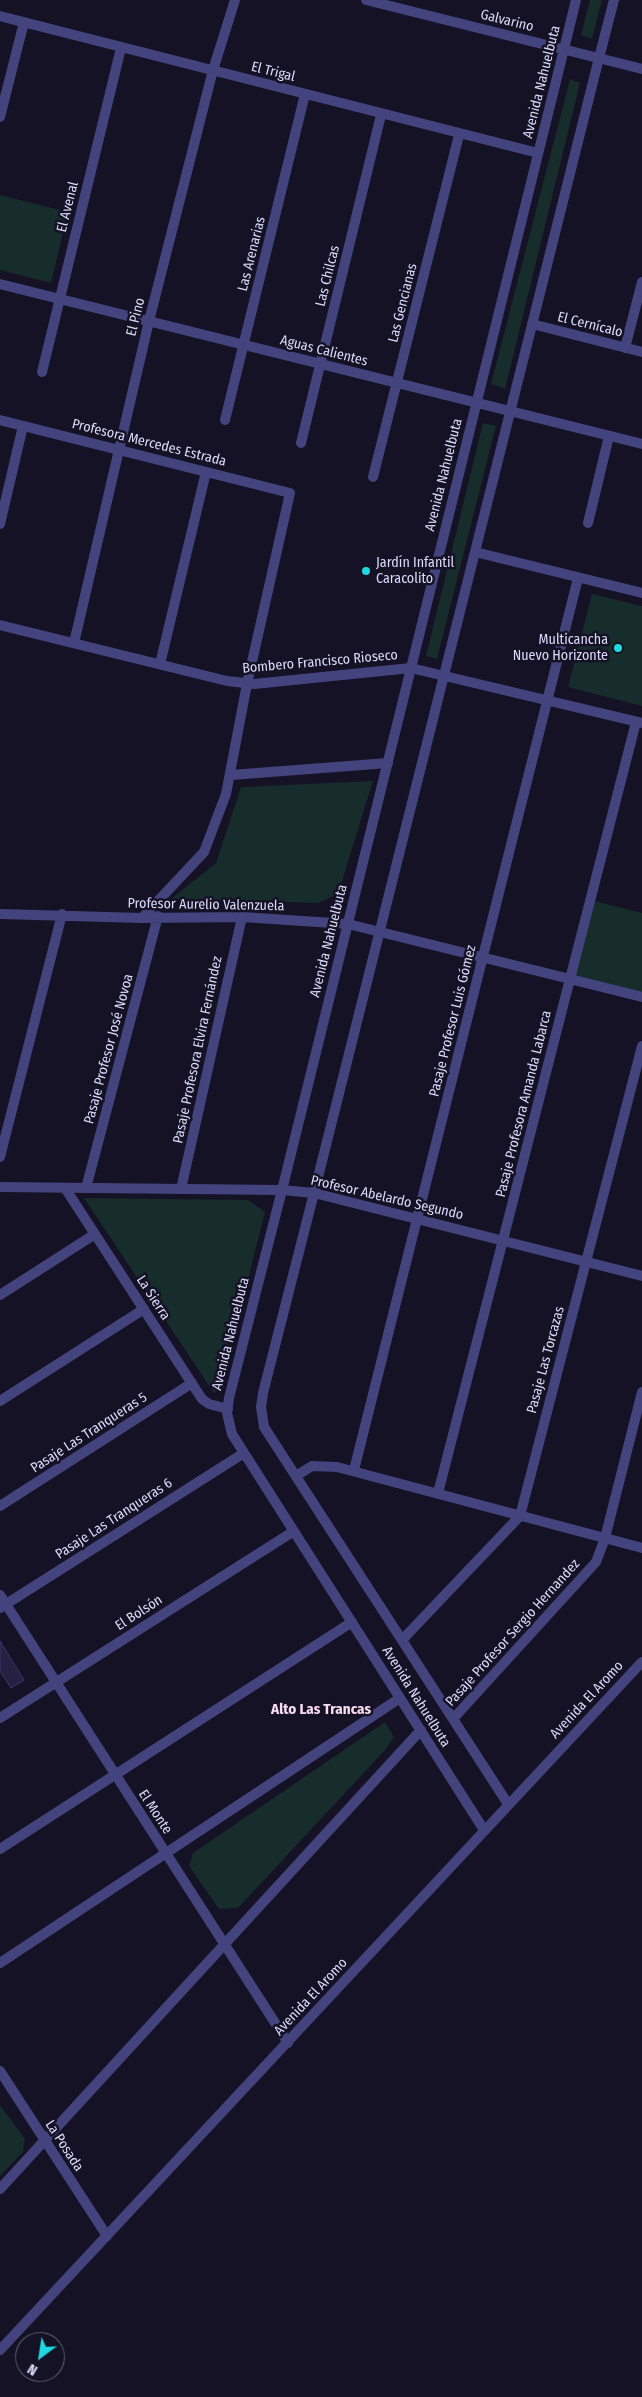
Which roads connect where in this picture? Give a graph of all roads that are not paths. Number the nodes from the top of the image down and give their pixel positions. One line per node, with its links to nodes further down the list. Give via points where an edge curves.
1 (234, 0): 11 (street, El Pino)
2 (366, 0): 8 (street, Galvarino)
3 (576, 0): 8 (street, Avenida Nahuelbuta)
4 (614, 0): 9 (street, Avenida Nahuelbuta)
5 (0, 16): 6 (street, El Trigal)
6 (24, 22): 7 (street, El Trigal); 14 (street)
7 (121, 48): 11 (street, El Trigal); 19 (street, El Avenal)
8 (564, 49): 9 (street, Galvarino); 16 (street, Avenida Nahuelbuta)
9 (599, 58): 10 (street, Galvarino); 21 (street, Avenida Nahuelbuta)
10 (642, 69)
11 (213, 70): 12 (street, El Trigal); 20 (street, El Pino)
12 (305, 94): 13 (street, El Trigal); 22 (street, Las Arenarias)
13 (381, 115): 15 (street, El Trigal); 25 (street, Las Chilcas)
14 (0, 117)
15 (460, 135): 16 (street, El Trigal); 27 (street, Las Gencianas)
16 (538, 153): 28 (street, Avenida Nahuelbuta)
17 (642, 282): 23 (street)
18 (0, 284): 19 (street, Aguas Calientes)
19 (60, 300): 20 (street, Aguas Calientes); 26 (street, El Avenal)
20 (149, 321): 22 (street, Aguas Calientes); 36 (street, El Pino)
21 (532, 324): 23 (street, El Cernícalo); 29 (street, Avenida Nahuelbuta)
22 (244, 345): 25 (street, Aguas Calientes); 31 (street, Las Arenarias)
23 (626, 348): 24 (street, El Cernícalo)
24 (642, 352)
25 (320, 365): 27 (street, Aguas Calientes); 34 (street, Las Chilcas)
26 (42, 372)
27 (397, 384): 28 (street, Aguas Calientes); 38 (street, Las Gencianas)
28 (477, 402): 29 (street, Aguas Calientes); 47 (street, Avenida Nahuelbuta)
29 (510, 411): 33 (street, Aguas Calientes); 41 (street, Avenida Nahuelbuta)
30 (0, 420): 32 (street, Profesora Mercedes Estrada)
31 (225, 420)
32 (23, 426): 36 (street, Profesora Mercedes Estrada); 39 (street)
33 (610, 436): 35 (street, Aguas Calientes); 40 (street)
34 (301, 443)
35 (642, 444)
36 (117, 450): 37 (street, Profesora Mercedes Estrada); 45 (street, El Pino)
37 (206, 472): 46 (street); 49 (street, Profesora Mercedes Estrada, via 290,493)
38 (373, 477)
39 (0, 524)
40 (588, 524)
41 (475, 552): 42 (street); 48 (street, Avenida Nahuelbuta)
42 (578, 578): 43 (street); 50 (street, Pasaje Profesor Luis Gómez)
43 (642, 594)
44 (0, 625): 45 (street, Bombero Francisco Rioseco)
45 (74, 643): 46 (street, Bombero Francisco Rioseco)
46 (160, 664): 49 (street, Bombero Francisco Rioseco)
47 (411, 668): 48 (street, Bombero Francisco Rioseco); 49 (street, Bombero Francisco Rioseco); 52 (street, Avenida Nahuelbuta)
48 (444, 674): 50 (street, Bombero Francisco Rioseco); 60 (street, Avenida Nahuelbuta)
49 (247, 684): 53 (street)
50 (548, 700): 51 (street, Bombero Francisco Rioseco); 61 (street, Pasaje Profesor Luis Gómez)
51 (639, 723): 62 (street, Pasaje Profesora Amanda Labarca)
52 (388, 763): 53 (street); 59 (street, Avenida Nahuelbuta)
53 (231, 775): 58 (street, via 204,852)
54 (0, 914): 55 (street, Profesor Aurelio Valenzuela)
55 (62, 914): 58 (street, Profesor Aurelio Valenzuela); 65 (street)
56 (158, 916): 57 (street, Profesor Aurelio Valenzuela); 58 (street, Profesor Aurelio Valenzuela); 68 (street, Pasaje Profesor José Novoa)
57 (242, 917): 59 (street, Profesor Aurelio Valenzuela); 69 (street, Pasaje Profesora Elvira Fernández)
58 (142, 918)
59 (348, 924): 60 (street, Profesor Aurelio Valenzuela); 70 (street, Avenida Nahuelbuta)
60 (379, 931): 61 (street, Profesor Aurelio Valenzuela); 71 (street, Avenida Nahuelbuta)
61 (483, 957): 62 (street, Profesor Aurelio Valenzuela); 72 (street, Pasaje Profesor Luis Gómez)
62 (570, 979): 63 (street, Profesor Aurelio Valenzuela); 74 (street, Pasaje Profesora Amanda Labarca)
63 (642, 997)
64 (642, 1046): 75 (street, Pasaje Las Torcazas)
65 (0, 1157)
66 (0, 1187): 67 (street, Profesor Abelardo Segundo)
67 (65, 1188): 68 (street, Profesor Abelardo Segundo); 73 (street, La Sierra)
68 (86, 1188): 69 (street, Profesor Abelardo Segundo)
69 (181, 1189): 70 (street, Profesor Abelardo Segundo)
70 (282, 1190): 71 (street, Profesor Abelardo Segundo); 82 (street, Avenida Nahuelbuta)
71 (314, 1193): 72 (street, Profesor Abelardo Segundo); 85 (street, Avenida Nahuelbuta, via 261,1408 264,1427)
72 (417, 1219): 74 (street, Profesor Abelardo Segundo); 84 (street, Pasaje Profesor Luis Gómez)
73 (95, 1234): 77 (street); 78 (street, La Sierra)
74 (503, 1240): 75 (street, Profesor Abelardo Segundo); 86 (street, Pasaje Profesora Amanda Labarca)
75 (586, 1262): 76 (street, Profesor Abelardo Segundo); 88 (street, Pasaje Las Torcazas)
76 (642, 1276)
77 (0, 1295)
78 (144, 1309): 79 (street, La Sierra); 81 (street)
79 (192, 1384): 82 (street, La Sierra, via 208,1404); 87 (street, Pasaje Las Tranqueras 5)
80 (642, 1392): 90 (street, Pasaje Profesor Sergio Hernandez)
81 (0, 1401)
82 (228, 1409): 83 (street, Avenida Nahuelbuta, via 232,1434)
83 (244, 1453): 89 (street, Avenida Nahuelbuta); 93 (street, Pasaje Las Tranqueras 6)
84 (354, 1470): 85 (street, via 312,1466); 86 (street)
85 (296, 1476): 95 (street, Avenida Nahuelbuta)
86 (438, 1493): 88 (street)
87 (0, 1506)
88 (520, 1516): 90 (street); 95 (street, Pasaje Las Torcazas)
89 (294, 1531): 94 (street, Avenida Nahuelbuta); 97 (street, El Bolsón)
90 (605, 1538): 91 (street); 100 (street, Pasaje Profesor Sergio Hernandez, via 596,1562)
91 (642, 1548)
92 (0, 1595): 93 (street, El Monte)
93 (3, 1606): 97 (street, El Monte)
94 (352, 1622): 98 (street, Avenida Nahuelbuta); 102 (street)
95 (402, 1640): 100 (street, Avenida Nahuelbuta)
96 (642, 1662): 103 (street, Avenida El Aromo)
97 (56, 1683): 99 (street, El Bolsón); 102 (street, El Monte)
98 (400, 1698): 101 (street, Avenida Nahuelbuta); 106 (street)
99 (0, 1718)
100 (453, 1719): 103 (street, Avenida Nahuelbuta)
101 (421, 1730): 104 (street, Avenida Nahuelbuta); 107 (street)
102 (115, 1775): 105 (street); 106 (street, El Monte)
103 (508, 1804): 104 (street, Avenida El Aromo)
104 (484, 1830): 109 (street, Avenida El Aromo)
105 (0, 1849)
106 (165, 1854): 107 (street, El Monte); 108 (street)
107 (224, 1945): 109 (street, El Monte); 111 (street)
108 (0, 1963)
109 (288, 2043): 113 (street, Avenida El Aromo)
110 (1, 2075): 111 (street, La Posada)
111 (44, 2141): 112 (street); 113 (street, La Posada)
112 (0, 2189)
113 (107, 2236): 114 (street, Avenida El Aromo)
114 (0, 2350)

